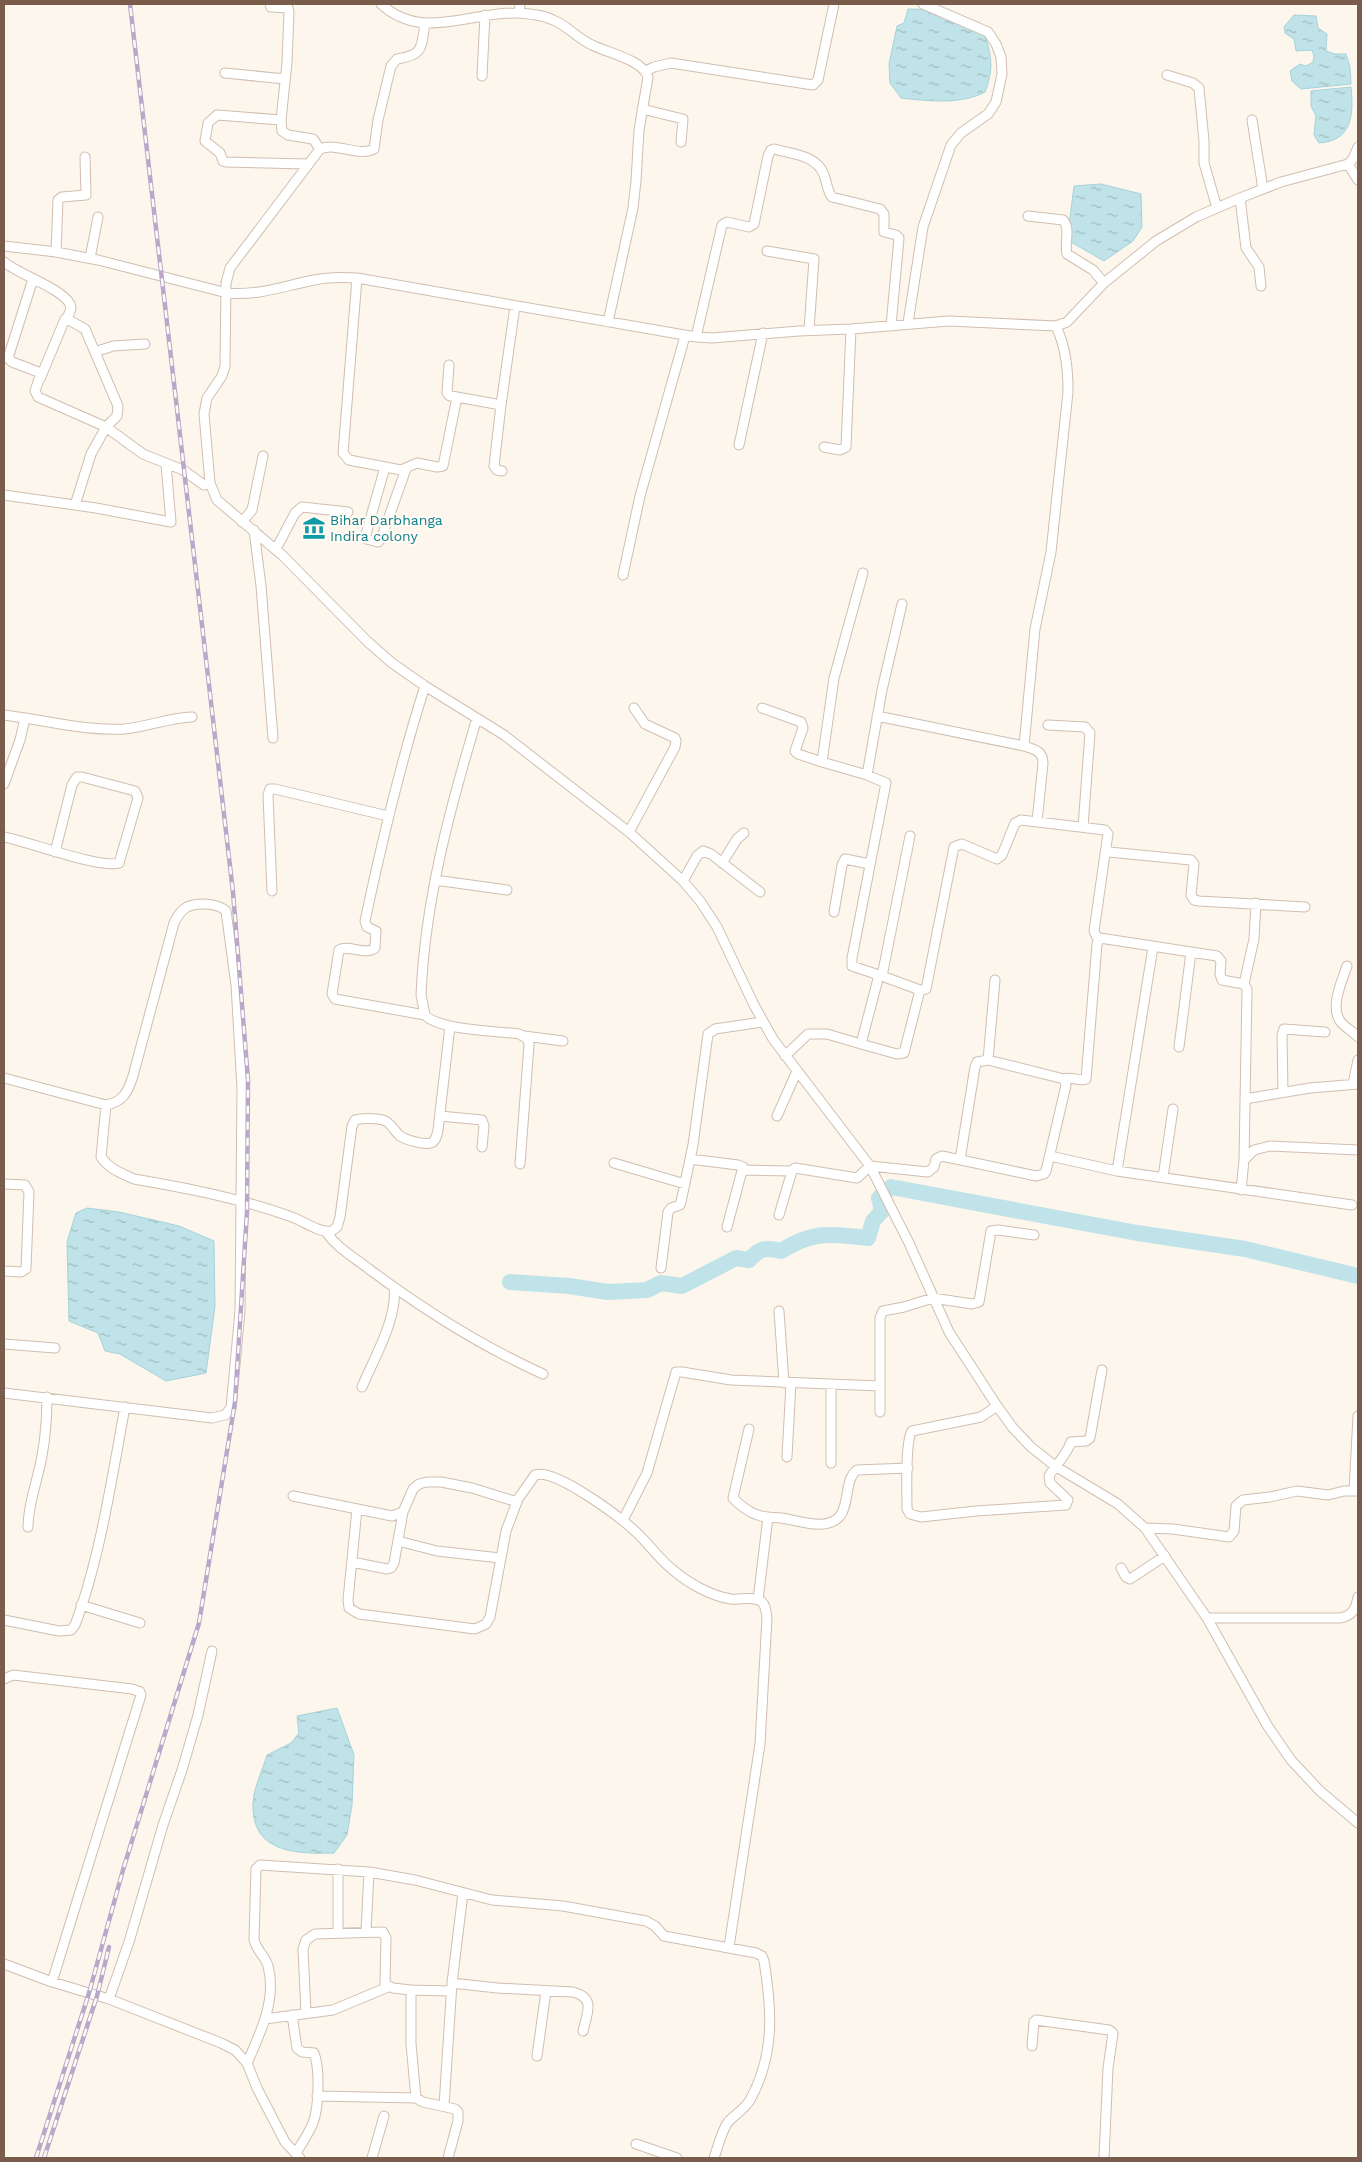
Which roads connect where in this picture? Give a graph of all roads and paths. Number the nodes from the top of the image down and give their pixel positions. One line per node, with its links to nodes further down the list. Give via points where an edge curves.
1 (270, 4): 12 (street, via 271,7 289,10)
2 (381, 4): 7 (street, via 400,18)
3 (834, 4): 8 (street, via 818,80 812,85 671,64)
4 (923, 4): 41 (street, via 988,32 1001,57 1002,74 996,102 988,114 961,133 951,146 923,227)
5 (520, 8): 6 (street); 8 (street, via 554,20 581,39)
6 (485, 15): 7 (street, via 453,22); 11 (street)
7 (425, 23): 18 (street, via 420,50 412,57 397,59 391,66 374,150)
8 (646, 71): 13 (street, via 648,77)
9 (224, 73): 12 (street)
10 (1167, 75): 25 (street, via 1199,88 1204,163)
11 (482, 76)
12 (285, 79): 14 (street)
13 (642, 109): 16 (street, via 683,119); 40 (street, via 633,208)
14 (281, 120): 18 (street, via 285,134 313,139); 20 (street, via 217,114 208,123 205,141 226,162)
15 (1252, 120): 23 (street)
16 (681, 142)
17 (1358, 147): 21 (street)
18 (320, 149): 20 (street)
19 (85, 157): 30 (street, via 86,195 62,196 58,200)
20 (308, 164): 37 (street, via 234,262 227,275)
21 (1348, 164): 22 (street); 23 (street)
22 (1358, 180)
23 (1263, 189): 24 (street)
24 (1240, 198): 25 (street); 36 (street, via 1246,248 1260,267)
25 (1217, 208): 35 (street, via 1156,241)
26 (1028, 216): 35 (street, via 1063,220 1067,226 1068,254 1093,270)
27 (98, 217): 31 (street)
28 (4, 246): 30 (street)
29 (767, 251): 45 (street, via 814,259)
30 (56, 252): 31 (street)
31 (90, 258): 37 (street)
32 (4, 262): 34 (street)
33 (357, 278): 37 (street, via 316,280 248,295); 38 (street); 60 (street, via 343,453 349,460)
34 (33, 279): 50 (street, via 70,304 67,319 85,329); 52 (street, via 8,358 38,371)
35 (1104, 283): 43 (street, via 1068,322)
36 (1261, 286)
37 (227, 293): 63 (street, via 225,366 204,405)
38 (515, 306): 40 (street); 54 (street)
39 (64, 319): 52 (street)
40 (608, 322): 47 (street)
41 (908, 323): 42 (street); 43 (street, via 949,321)
42 (890, 326): 44 (street); 48 (street, via 899,238 884,232 884,214 880,209 832,197 823,171 809,158 771,150 754,224 749,227 727,222 722,225)
43 (1056, 326): 83 (street, via 1064,343 1068,392 1051,552 1035,629)
44 (851, 329): 45 (street); 57 (street, via 846,447 840,450)
45 (809, 330): 46 (street)
46 (763, 333): 48 (street); 56 (street)
47 (685, 336): 48 (street); 71 (street, via 640,496)
48 (696, 337)
49 (146, 344): 50 (street, via 113,346)
50 (95, 352): 55 (street, via 119,409)
51 (449, 365): 53 (street, via 447,393)
52 (40, 379): 55 (street, via 35,391 38,397)
53 (457, 397): 54 (street); 61 (street, via 443,466 416,463)
54 (501, 405): 62 (street, via 494,466)
55 (106, 427): 59 (street, via 143,454); 65 (street, via 91,454)
56 (739, 445)
57 (824, 447)
58 (263, 456): 67 (street, via 252,510)
59 (166, 464): 63 (street, via 183,470 204,485); 65 (street, via 172,522)
60 (385, 467): 61 (street); 61 (street, via 366,534 369,541 382,539)
61 (406, 469)
62 (502, 472)
63 (210, 483): 67 (street, via 217,500)
64 (4, 495): 65 (street)
65 (75, 505)
66 (348, 512): 69 (street, via 302,507 295,513)
67 (242, 522): 68 (street)
68 (254, 530): 69 (street); 82 (street)
69 (276, 549): 73 (street, via 368,642)
70 (863, 573): 84 (street, via 834,678)
71 (623, 575)
72 (902, 604): 77 (street)
73 (425, 686): 80 (street); 87 (street)
74 (634, 708): 90 (street, via 646,724 676,741)
75 (762, 708): 84 (street, via 801,722 803,728 795,751)
76 (4, 715): 79 (street)
77 (877, 716): 83 (street); 85 (street)
78 (192, 717): 79 (street, via 104,730)
79 (25, 718): 86 (street)
80 (477, 718): 90 (street, via 504,735); 98 (street, via 454,796)
81 (1048, 725): 89 (street, via 1085,727 1090,733)
82 (273, 738)
83 (1024, 746): 88 (street, via 1039,752 1043,759)
84 (822, 762): 85 (street)
85 (867, 775): 97 (street, via 887,785)
86 (4, 784)
87 (388, 816): 101 (street, via 270,790); 114 (street, via 365,921 367,927 376,931 375,948 368,951 339,950 332,994 338,999)
88 (1037, 822): 89 (street); 113 (street, via 1022,820 1015,823 998,859 962,844 954,847 928,986)
89 (1083, 827): 94 (street, via 1107,831)
90 (629, 832): 99 (street)
91 (744, 833): 96 (street)
92 (910, 836): 110 (street)
93 (4, 837): 95 (street)
94 (1106, 847): 103 (street, via 1113,853 1191,860 1194,864 1191,895 1194,900); 106 (street, via 1094,931)
95 (55, 852): 95 (street, via 109,864 119,863 138,798 135,791 82,776 77,778 72,785)
96 (722, 863): 99 (street, via 703,851); 102 (street)
97 (870, 864): 105 (street, via 845,859); 110 (street, via 852,966)
98 (435, 880): 100 (street); 114 (street, via 422,980)
99 (683, 881): 115 (street, via 717,927)
100 (507, 890)
101 (272, 892)
102 (760, 892)
103 (1256, 904): 104 (street); 112 (street, via 1254,939)
104 (1305, 907)
105 (834, 912)
106 (1098, 940): 107 (street, via 1106,938); 128 (street, via 1086,1079)
107 (1154, 947): 108 (street); 147 (street)
108 (1191, 952): 112 (street, via 1217,956 1221,961 1222,980); 122 (street)
109 (1347, 966): 119 (street, via 1337,999 1337,1011 1340,1022)
110 (880, 975): 113 (street); 121 (street)
111 (995, 980): 124 (street)
112 (1244, 984): 131 (street, via 1247,989)
113 (920, 990): 121 (street, via 904,1053)
114 (425, 1015): 116 (street)
115 (762, 1022): 123 (street); 139 (street, via 715,1029 708,1034)
116 (450, 1026): 118 (street); 134 (street)
117 (1325, 1032): 130 (street, via 1284,1029)
118 (524, 1036): 120 (street); 143 (street, via 529,1045)
119 (1358, 1037)
120 (563, 1041)
121 (861, 1044): 123 (street, via 827,1034 808,1034)
122 (1179, 1047)
123 (785, 1056): 126 (street)
124 (988, 1060): 128 (street); 140 (street, via 977,1062 975,1067)
125 (1358, 1060): 129 (street)
126 (797, 1071): 135 (street); 144 (street)
127 (4, 1078): 132 (street)
128 (1064, 1079): 138 (street, via 1066,1085)
129 (1356, 1084): 130 (street)
130 (1283, 1092): 131 (street)
131 (1245, 1099): 141 (street)
132 (106, 1105): 152 (street, via 100,1157 108,1166 134,1179); 152 (street, via 121,1100 130,1086 178,914 193,905 219,906 227,915 236,985 242,1088)
133 (1172, 1109): 148 (street)
134 (440, 1116): 136 (street, via 482,1120); 156 (street, via 438,1135 431,1143 407,1139 383,1120 355,1120 339,1223 332,1231)
135 (777, 1116)
136 (482, 1147)
137 (1358, 1150): 141 (street, via 1270,1146 1254,1150)
138 (1050, 1156): 140 (street, via 1044,1174 1036,1176); 147 (street)
139 (690, 1159): 145 (street, via 738,1165); 150 (street)
140 (960, 1160): 144 (street, via 938,1157 934,1168 928,1172)
141 (1244, 1160): 151 (street)
142 (614, 1163): 150 (street)
143 (520, 1164)
144 (870, 1166): 146 (street, via 856,1178 800,1168); 161 (street)
145 (743, 1170): 146 (street); 155 (street)
146 (792, 1171): 154 (street)
147 (1117, 1171): 148 (street)
148 (1163, 1177): 151 (street)
149 (4, 1184): 159 (street, via 25,1185 29,1192 26,1269 21,1272)
150 (685, 1184): 158 (street, via 680,1205 668,1212)
151 (1241, 1190): 153 (street)
152 (242, 1201): 156 (street, via 291,1216); 174 (street, via 240,1311 231,1408 225,1415 212,1418)
153 (1352, 1205)
154 (779, 1215)
155 (727, 1228)
156 (326, 1232): 160 (street, via 340,1248)
157 (1034, 1235): 161 (street, via 991,1231 979,1302 972,1304)
158 (661, 1268)
159 (4, 1271)
160 (394, 1287): 166 (street, via 466,1335); 170 (street, via 391,1318)
161 (933, 1298): 169 (street, via 904,1308 887,1309 881,1314); 173 (street, via 949,1332)
162 (780, 1311): 167 (street)
163 (4, 1344): 164 (street)
164 (55, 1348)
165 (1102, 1370): 180 (street, via 1090,1438 1071,1442 1065,1456)
166 (544, 1374)
167 (788, 1383): 168 (street); 178 (street); 188 (street, via 676,1372 647,1473)
168 (831, 1385): 169 (street); 179 (street)
169 (880, 1386): 175 (street)
170 (362, 1387)
171 (4, 1393): 172 (street)
172 (46, 1397): 174 (street); 189 (street, via 41,1456 29,1506)
173 (996, 1406): 180 (street, via 1031,1447); 181 (street, via 981,1417 912,1431)
174 (125, 1407): 198 (street, via 111,1485)
175 (880, 1412)
176 (1358, 1416): 182 (street)
177 (749, 1429): 187 (street, via 733,1498 752,1513)
178 (787, 1457)
179 (831, 1463)
180 (1055, 1466): 181 (street, via 1048,1480 1068,1500 1064,1506 921,1517 914,1517 907,1509); 190 (street, via 1118,1504)
181 (908, 1468): 187 (street, via 856,1470 851,1476 844,1508 833,1521 815,1524)
182 (1356, 1491): 190 (street, via 1328,1494 1297,1491 1243,1500 1236,1506 1234,1531 1230,1537 1173,1528)
183 (293, 1496): 185 (street)
184 (518, 1499): 186 (street, via 510,1501 472,1488 427,1482 413,1489); 188 (street, via 531,1479 545,1474 595,1500); 193 (street)
185 (357, 1509): 186 (street, via 392,1516); 194 (street)
186 (403, 1512): 191 (street)
187 (768, 1517): 197 (street)
188 (622, 1520): 197 (street, via 674,1571 706,1590 732,1599)
189 (28, 1527)
190 (1145, 1528): 192 (street)
191 (398, 1540): 193 (street, via 438,1551); 194 (street, via 391,1568)
192 (1165, 1556): 195 (street, via 1130,1579); 199 (street)
193 (500, 1558): 194 (street, via 490,1617 486,1624 475,1629 352,1611 348,1604)
194 (352, 1562)
195 (1121, 1568)
196 (1358, 1598): 199 (street, via 1348,1617)
197 (758, 1600): 210 (street, via 766,1607 767,1618 760,1744)
198 (81, 1604): 200 (street, via 75,1625 65,1632); 201 (street)
199 (1208, 1618): 204 (street, via 1267,1725 1291,1760 1320,1792)
200 (4, 1620)
201 (140, 1623)
202 (212, 1652): 217 (street, via 182,1770)
203 (4, 1679): 212 (street, via 13,1675 137,1690 141,1695)
204 (1358, 1823)
205 (338, 1869): 206 (street); 209 (street); 220 (street, via 263,1864 256,1869 254,1939 258,1952 266,1960 269,1976)
206 (369, 1872): 207 (street); 208 (street)
207 (463, 1893): 210 (street, via 492,1900 563,1906 646,1921 664,1936); 214 (street)
208 (366, 1932): 209 (street); 213 (street, via 385,1934 384,1979)
209 (338, 1933): 218 (street, via 315,1934 306,1940)
210 (728, 1947): 234 (street, via 762,1956 771,2020 763,2066 751,2097 728,2122)
211 (4, 1964): 212 (street)
212 (52, 1982): 217 (street)
213 (388, 1987): 215 (street); 218 (street, via 333,2010)
214 (452, 1987): 215 (street); 216 (street); 227 (street)
215 (411, 1990): 226 (street)
216 (546, 1991): 221 (street, via 573,1992 587,1999); 223 (street)
217 (109, 1999): 224 (street, via 221,2043 235,2050)
218 (306, 2013): 219 (street)
219 (292, 2016): 220 (street); 225 (street, via 297,2048 316,2056)
220 (265, 2020): 224 (street)
221 (583, 2031)
222 (1032, 2046): 235 (street, via 1036,2020 1113,2033)
223 (537, 2056)
224 (247, 2063): 230 (street, via 285,2142)
225 (317, 2096): 226 (street); 230 (street, via 313,2122)
226 (416, 2098): 227 (street)
227 (444, 2106): 232 (street, via 455,2110 459,2116)
228 (384, 2116): 231 (street)
229 (636, 2144): 233 (street)
230 (298, 2156)
231 (372, 2158)
232 (448, 2158)
233 (677, 2158)
234 (714, 2158)
235 (1104, 2158)

